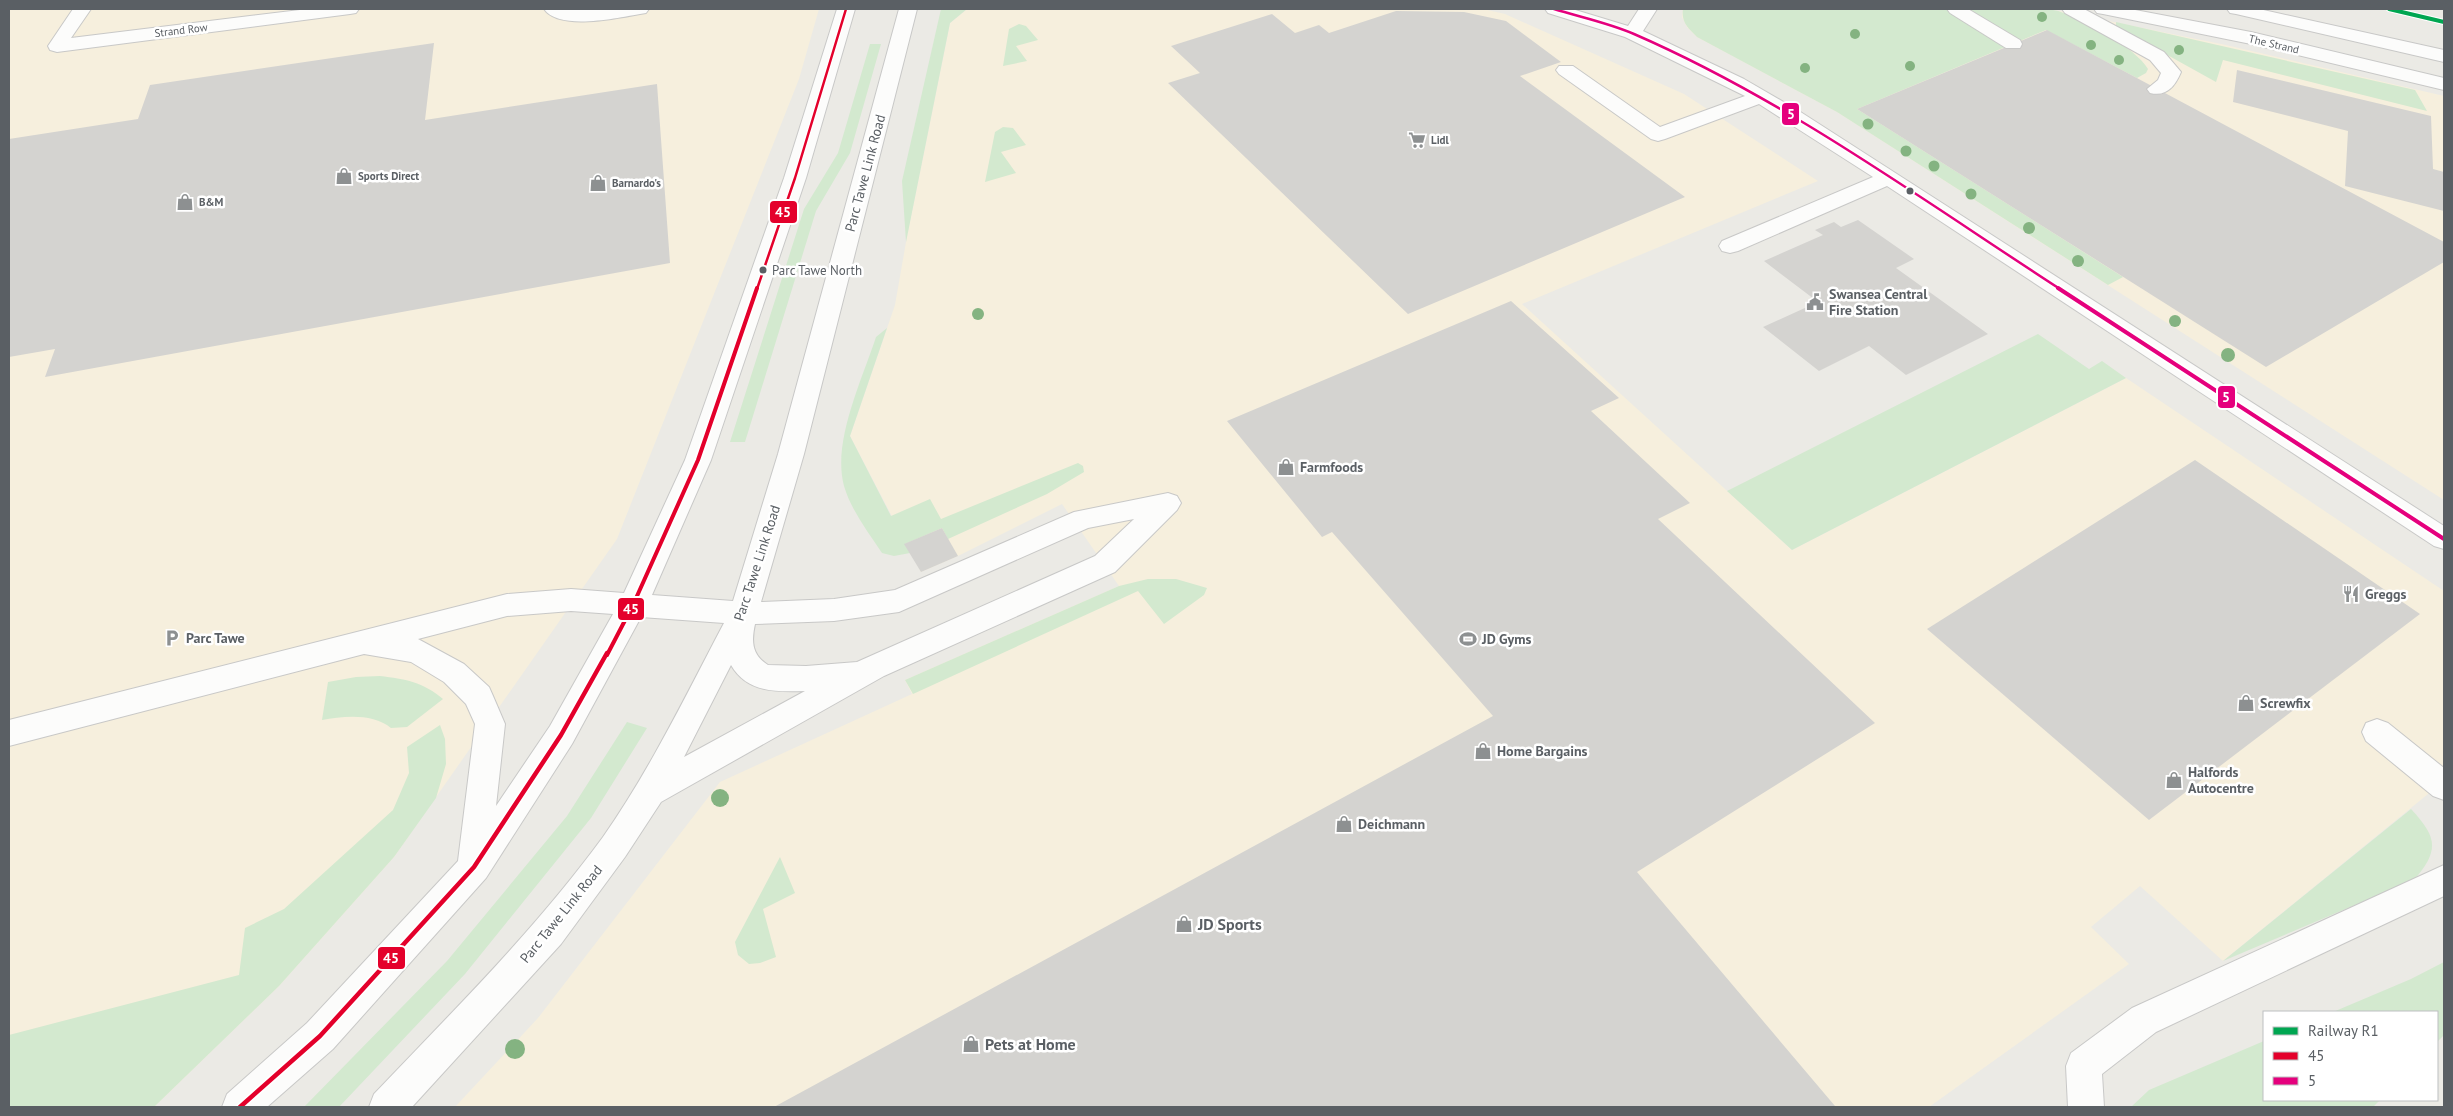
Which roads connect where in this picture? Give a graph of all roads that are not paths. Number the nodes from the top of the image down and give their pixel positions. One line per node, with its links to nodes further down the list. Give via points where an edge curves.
1 (82, 9): 2 (street, Strand Row, via 57,46)
2 (350, 9)
3 (553, 9): 4 (street, via 591,16)
4 (640, 9)
5 (846, 9): 23 (street, via 796,178 698,460)
6 (908, 9): 24 (street, Parc Tawe Link Road, via 792,454)
7 (1554, 9): 13 (street)
8 (1648, 9): 13 (street)
9 (1956, 9): 14 (street)
10 (2070, 9): 18 (street, via 2157,56 2171,72 2166,83)
11 (2104, 9): 17 (street, The Strand, via 2250,38)
12 (2236, 9): 15 (street)
13 (1632, 33): 19 (street)
14 (2013, 44)
15 (2444, 56)
16 (1566, 70): 19 (street, via 1658,135)
17 (2444, 84)
18 (2157, 89)
19 (1760, 96): 20 (street)
20 (1888, 178): 21 (street); 22 (street)
21 (1730, 246)
22 (2444, 539)
23 (633, 605): 24 (street); 25 (street, via 571,600 507,605); 31 (street, via 562,735)
24 (744, 613): 26 (street, via 737,643 745,663 762,676 838,676); 26 (street, via 834,610 899,601 1083,519 1168,503 1105,564); 30 (street, Parc Tawe Link Road)
25 (356, 642): 28 (street); 31 (street, via 417,650 454,673 478,696 490,724)
26 (874, 667): 30 (street)
27 (2377, 732): 29 (street)
28 (9, 733)
29 (2444, 786)
30 (650, 792): 34 (street, Parc Tawe Link Road, via 614,847 549,933)
31 (474, 867): 33 (street, via 320,1036)
32 (2444, 880): 35 (street, via 2144,1020 2084,1066)
33 (240, 1107)
34 (387, 1107)
35 (2086, 1107)

